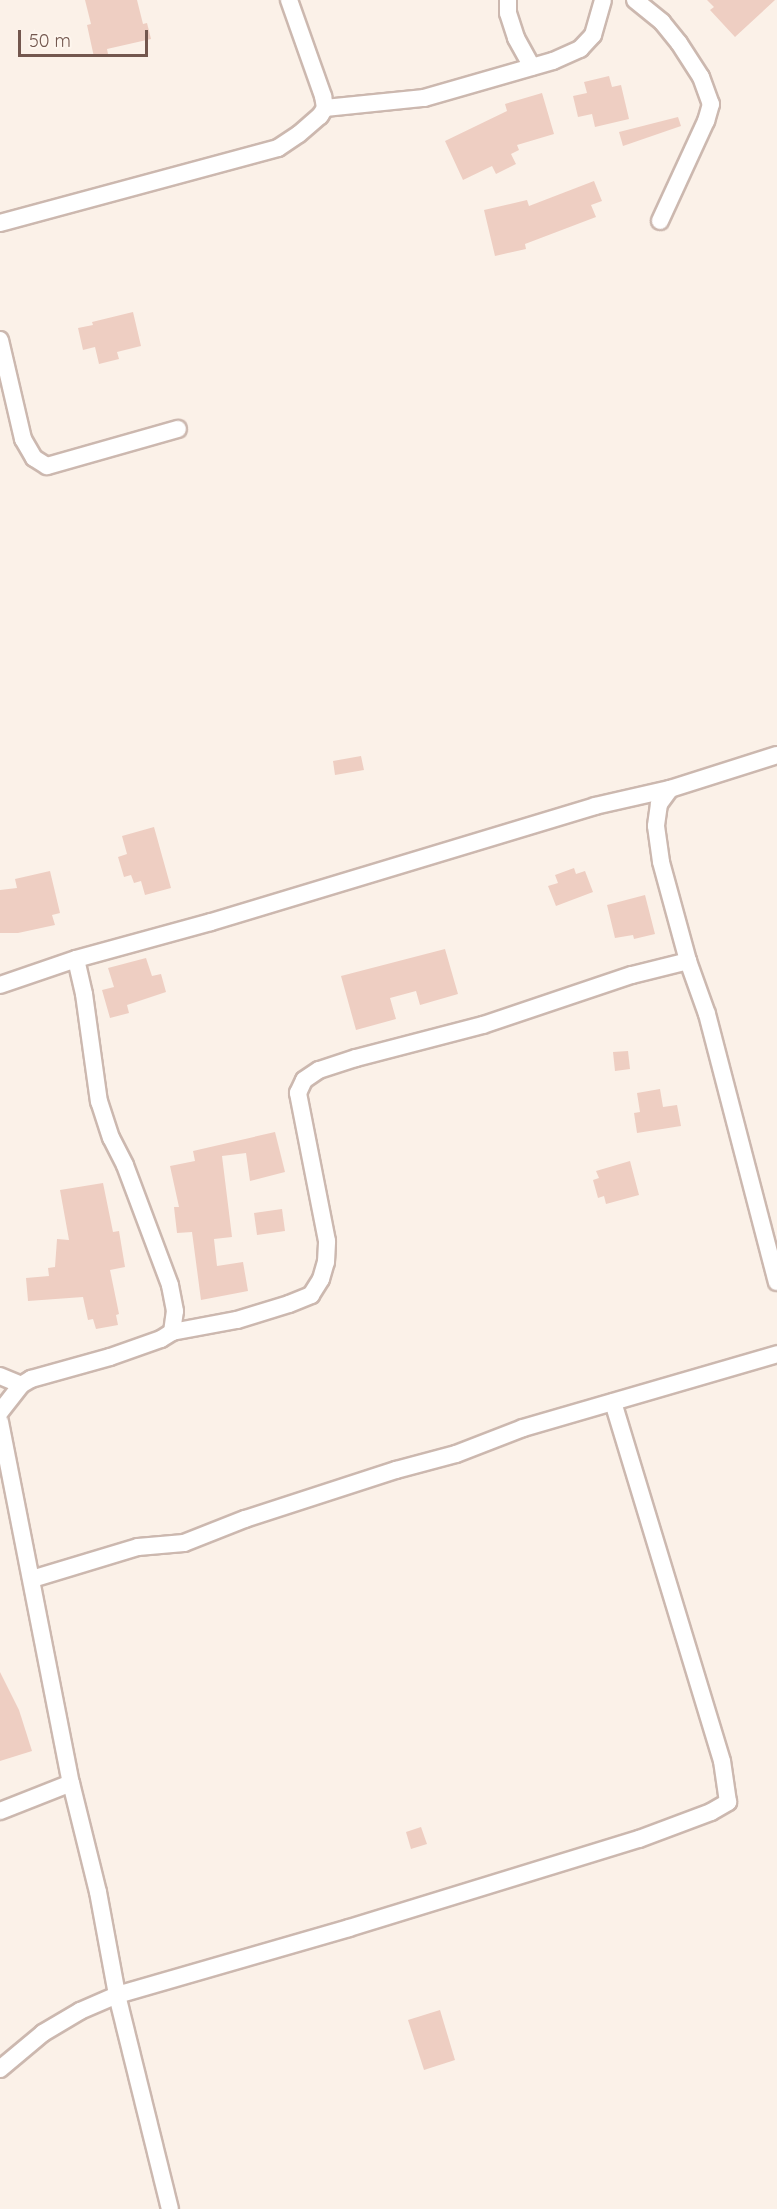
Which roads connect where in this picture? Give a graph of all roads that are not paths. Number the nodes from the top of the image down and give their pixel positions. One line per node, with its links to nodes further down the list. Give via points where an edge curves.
1 (289, 0): 6 (street)
2 (508, 0): 5 (street, via 516,38)
3 (603, 0): 5 (street, via 593,35 580,49)
4 (635, 0): 7 (street, via 662,21 679,43 701,77 711,104)
5 (532, 68): 6 (street, via 424,98)
6 (325, 108): 8 (street, via 278,148)
7 (660, 221)
8 (0, 223)
9 (0, 340): 10 (street, via 23,439 34,458 47,466)
10 (178, 429)
11 (777, 755): 12 (street)
12 (670, 789): 13 (street, via 595,806); 14 (street, via 659,804 656,826 661,862)
13 (76, 959): 15 (street); 17 (street, via 99,1102 170,1285 175,1311)
14 (688, 961): 16 (street, via 707,1014); 17 (street, via 632,975 483,1025 356,1058 319,1070 304,1080 298,1094 327,1241 321,1279 311,1295 289,1304 237,1320)
15 (0, 985)
16 (777, 1282)
17 (172, 1332): 20 (street, via 110,1357 30,1379)
18 (777, 1354): 21 (street)
19 (0, 1376): 20 (street)
20 (21, 1385): 22 (street)
21 (613, 1402): 24 (street, via 245,1519 184,1543 138,1547); 27 (street, via 722,1761 728,1802 639,1839)
22 (0, 1412)
23 (0, 1422): 24 (street)
24 (32, 1579): 25 (street)
25 (71, 1783): 26 (street); 27 (street, via 98,1892)
26 (0, 1811)
27 (117, 1995): 28 (street, via 43,2033); 29 (street)
28 (0, 2069)
29 (170, 2209)

